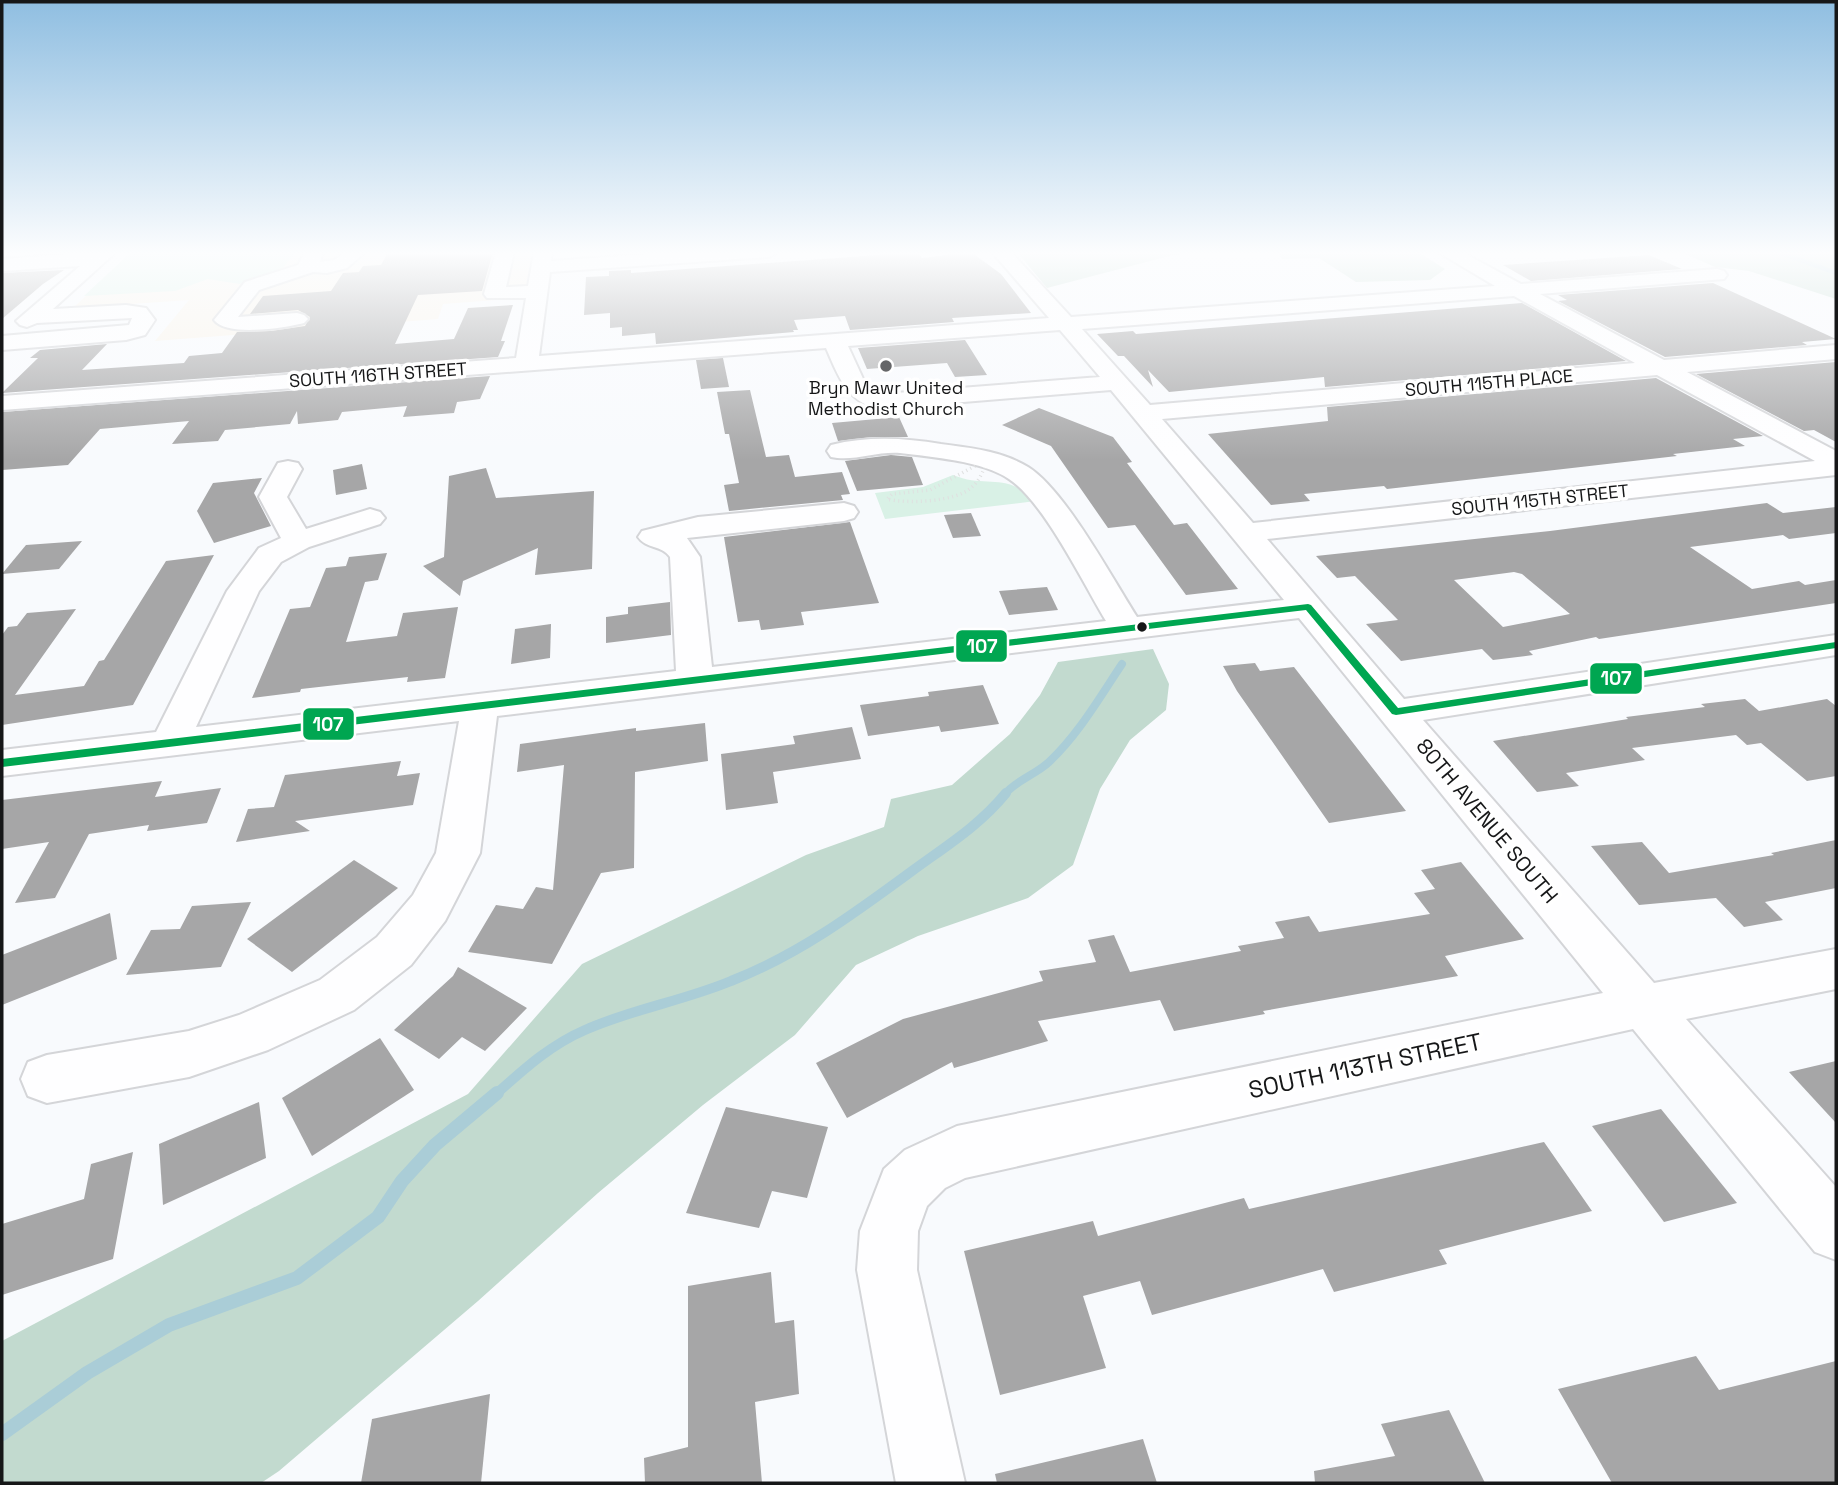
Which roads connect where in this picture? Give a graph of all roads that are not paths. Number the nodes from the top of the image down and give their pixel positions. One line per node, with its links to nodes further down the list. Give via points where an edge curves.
1 (20, 321): 10 (street)
2 (27, 321): 13 (street)
3 (143, 321): 13 (street, via 126,334)
4 (228, 321): 5 (street)
5 (268, 321)
6 (532, 321): 15 (street)
7 (1064, 321): 11 (street, 80TH AVENUE SOUTH)
8 (1102, 321): 11 (street, SOUTH 116TH STREET)
9 (1577, 321): 16 (street)
10 (2, 324)
11 (1067, 324): 12 (street, SOUTH 116TH STREET); 17 (street, 80TH AVENUE SOUTH)
12 (834, 341): 15 (street, SOUTH 116TH STREET); 17 (street, via 855,387 878,402)
13 (2, 343)
14 (1836, 352): 16 (street, SOUTH 115TH PLACE)
15 (526, 365): 18 (street, SOUTH 116TH STREET)
16 (1663, 367): 19 (street, SOUTH 115TH PLACE); 21 (street)
17 (1116, 383): 19 (street, 80TH AVENUE SOUTH)
18 (2, 403)
19 (1141, 413): 25 (street, 80TH AVENUE SOUTH)
20 (840, 451): 28 (street, via 894,445 988,458 1020,473 1046,498)
21 (1836, 464): 25 (street, SOUTH 115TH STREET)
22 (288, 469): 26 (street, via 273,497)
23 (844, 512): 30 (street, via 698,526 653,537 676,544 685,557)
24 (370, 518): 26 (street)
25 (1244, 533): 27 (street, 80TH AVENUE SOUTH)
26 (298, 541): 33 (street, via 270,555 243,591)
27 (1308, 607): 28 (street); 32 (street, 80TH AVENUE SOUTH)
28 (1126, 626): 30 (street)
29 (1836, 645): 32 (street)
30 (695, 681): 31 (street)
31 (480, 707): 33 (street); 37 (street, via 458,853 429,908 394,951 337,995 250,1034 188,1054)
32 (1396, 712): 36 (street, 80TH AVENUE SOUTH)
33 (170, 741): 34 (street)
34 (2, 763)
35 (1836, 969): 36 (street, SOUTH 113TH STREET)
36 (1643, 1006): 38 (street, 80TH AVENUE SOUTH); 39 (street, SOUTH 113TH STREET, via 957,1153 925,1169 904,1189 889,1231 887,1270)
37 (47, 1079)
38 (1836, 1231)
39 (930, 1483)

